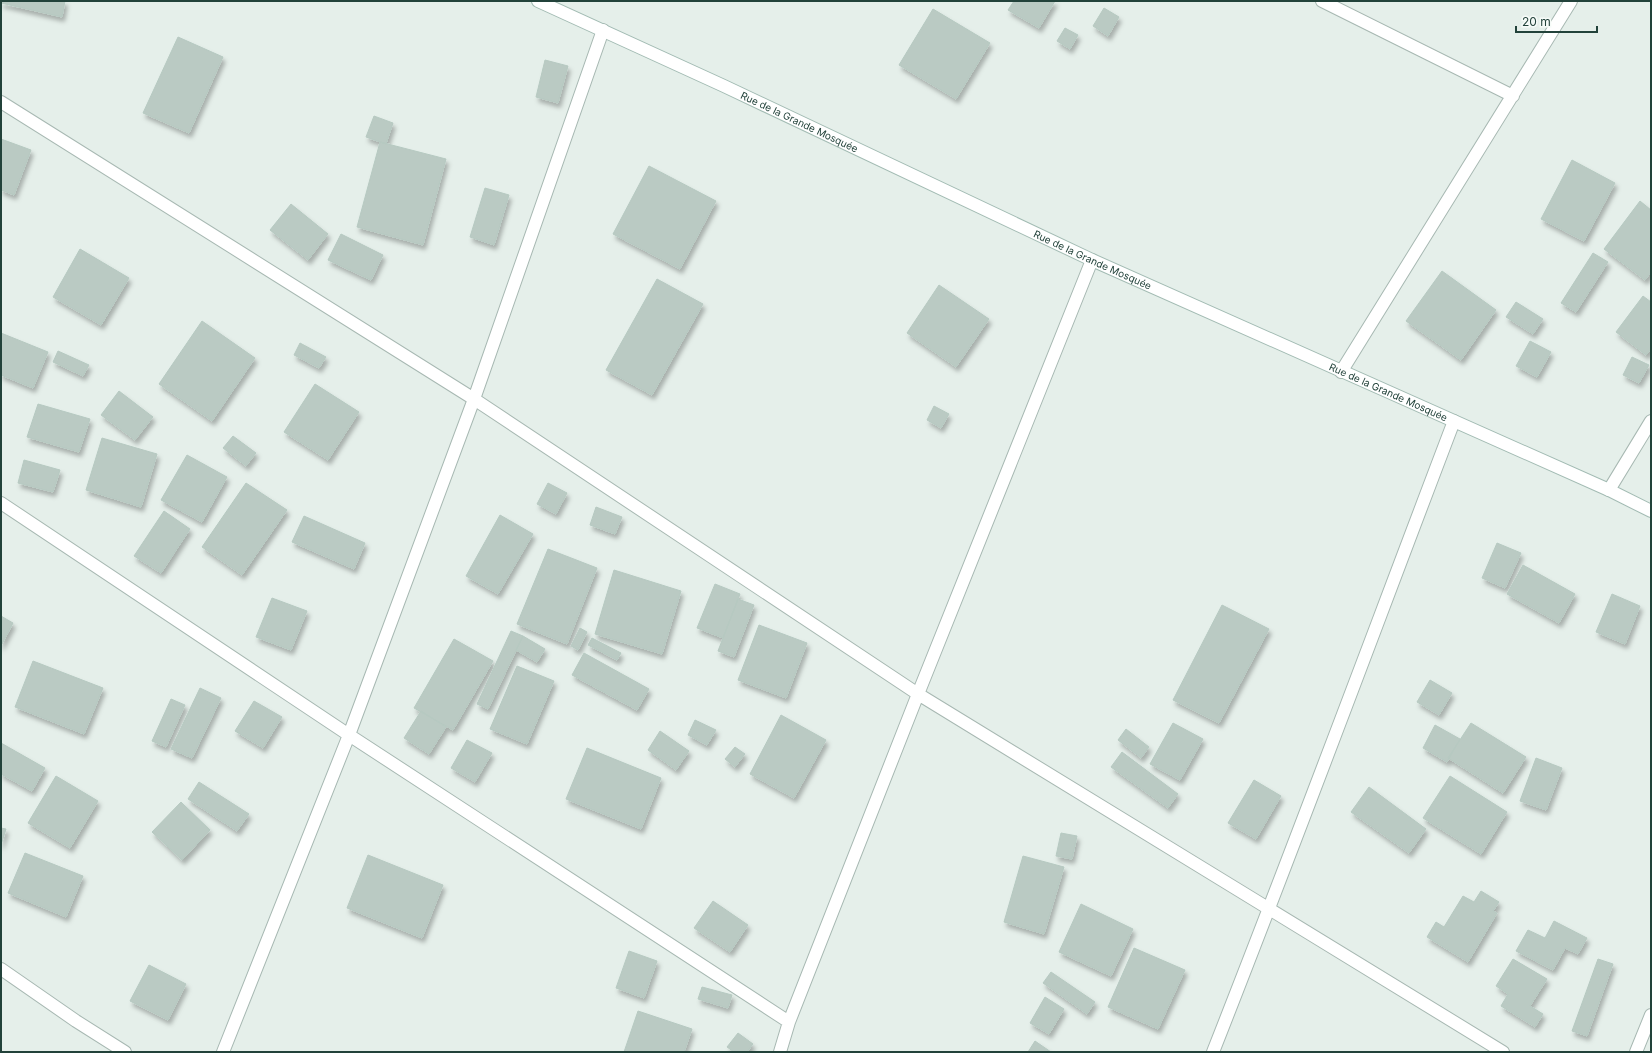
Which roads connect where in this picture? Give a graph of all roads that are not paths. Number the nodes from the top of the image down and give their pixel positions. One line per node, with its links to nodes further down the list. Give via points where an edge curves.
1 (538, 1): 4 (street, Rue de la Grande Mosquée)
2 (1322, 1): 5 (street)
3 (1571, 1): 5 (street)
4 (603, 30): 7 (street, Rue de la Grande Mosquée); 9 (street)
5 (1513, 96): 8 (street)
6 (1, 102): 9 (street)
7 (1092, 260): 8 (street, Rue de la Grande Mosquée); 15 (street)
8 (1341, 372): 10 (street, Rue de la Grande Mosquée)
9 (474, 399): 15 (street); 16 (street)
10 (1454, 421): 12 (street, Rue de la Grande Mosquée); 17 (street)
11 (1651, 421): 12 (street)
12 (1609, 490): 14 (street, Rue de la Grande Mosquée)
13 (1, 503): 16 (street)
14 (1651, 511)
15 (918, 694): 17 (street); 20 (street)
16 (349, 735): 20 (street); 22 (street)
17 (1269, 909): 24 (street); 25 (street)
18 (1, 969): 21 (street)
19 (1651, 1015): 26 (street)
20 (789, 1022): 23 (street)
21 (125, 1052)
22 (222, 1052)
23 (780, 1052)
24 (1213, 1052)
25 (1503, 1052)
26 (1636, 1052)

